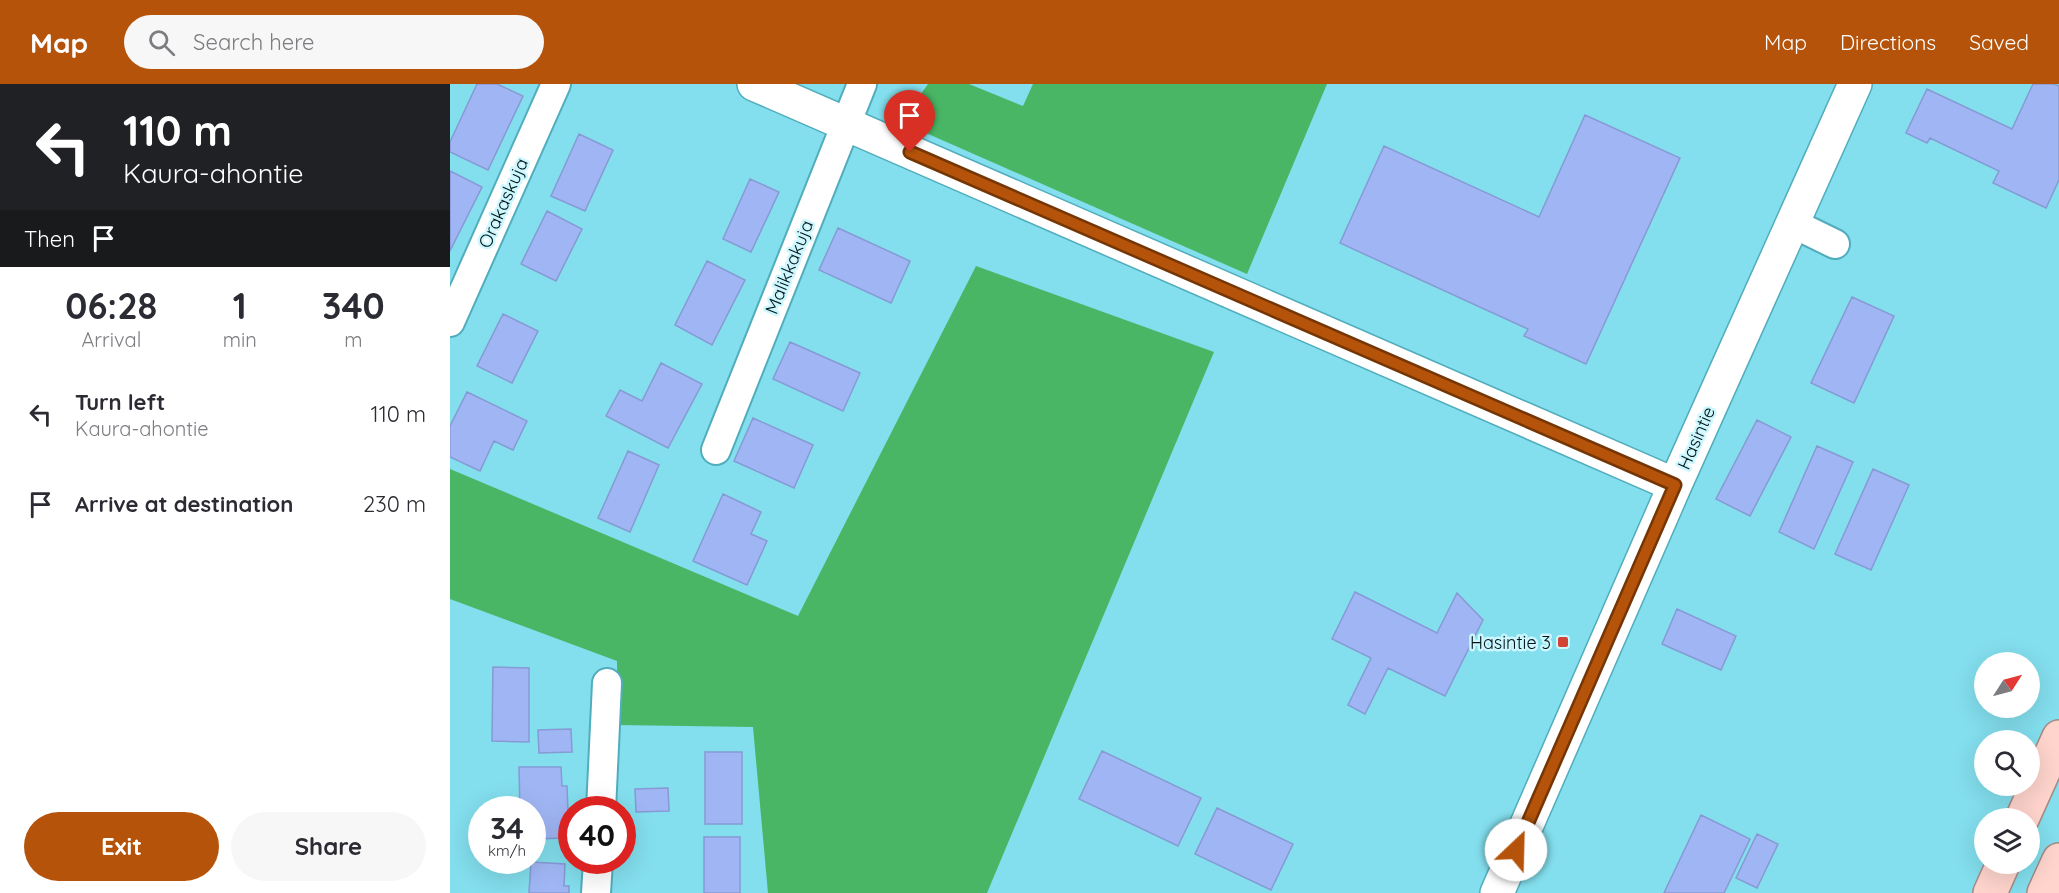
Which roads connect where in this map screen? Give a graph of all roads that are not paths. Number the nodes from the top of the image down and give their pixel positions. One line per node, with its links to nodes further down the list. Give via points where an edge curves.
1 (556, 84): 8 (street, Orakaskuja)
2 (754, 84): 5 (street)
3 (862, 84): 5 (street, Malikkakuja)
4 (1855, 84): 6 (street, Hasintie)
5 (845, 124): 9 (street, Malikkakuja); 10 (street)
6 (1792, 223): 7 (street); 10 (street, Hasintie)
7 (1835, 244)
8 (450, 322)
9 (716, 450)
10 (1675, 485): 19 (street, Hasintie)
11 (607, 683): 13 (street)
12 (2059, 737): 14 (highway)
13 (602, 796)
14 (2027, 808)
15 (2059, 860): 21 (highway)
16 (597, 874): 18 (street)
17 (1999, 874): 20 (highway)
18 (596, 893)
19 (1497, 893)
20 (1990, 893)
21 (2044, 893)

